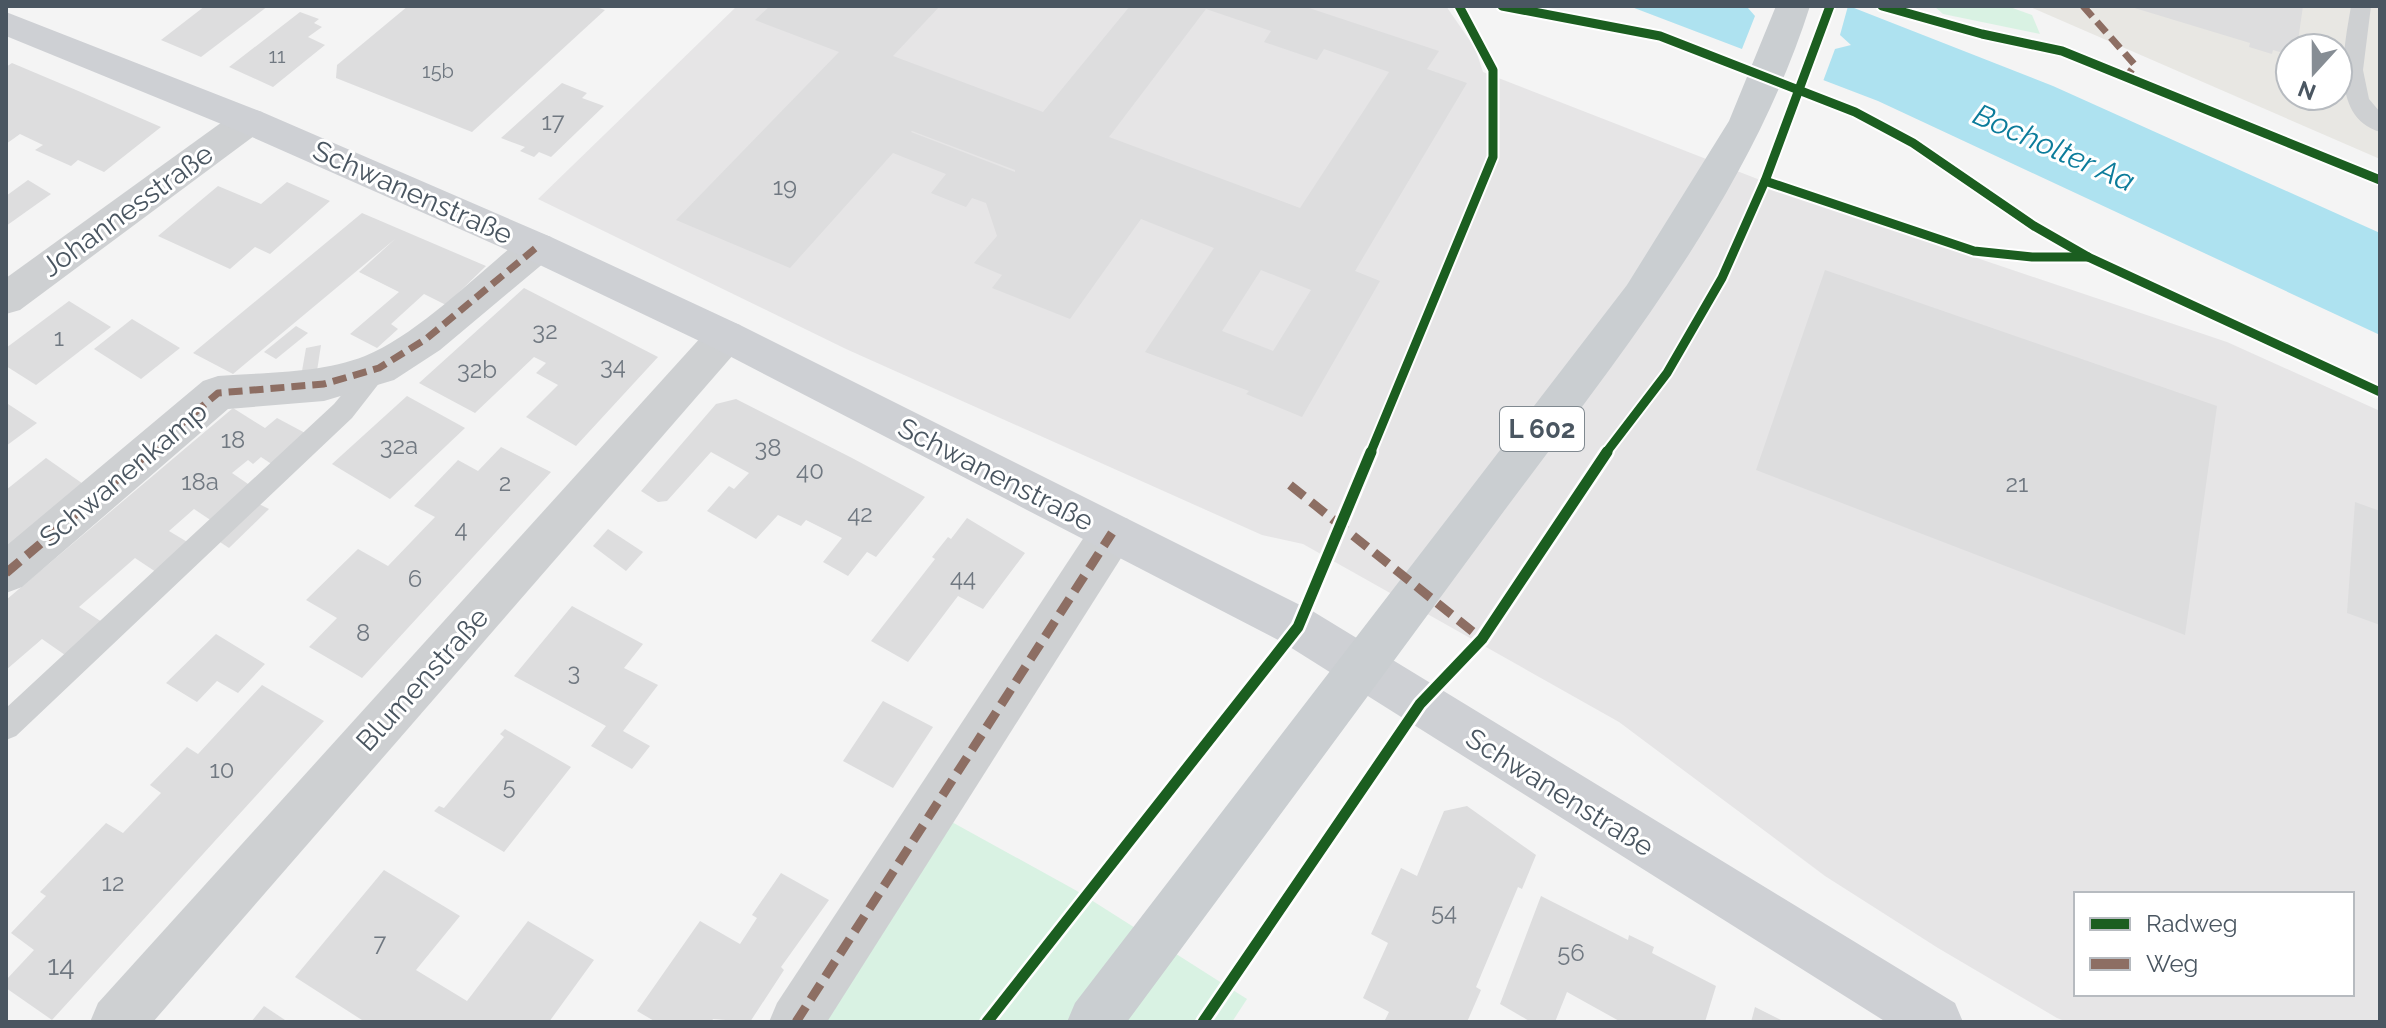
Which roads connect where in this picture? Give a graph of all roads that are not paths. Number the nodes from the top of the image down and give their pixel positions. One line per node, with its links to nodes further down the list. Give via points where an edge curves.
1 (1793, 6): 12 (main road, L 602, via 1758,101 1713,186 1641,296)
2 (2361, 6): 5 (lane, via 2351,78 2363,112)
3 (6, 23): 4 (street, Schwanenstraße)
4 (249, 121): 6 (street, Schwanenstraße); 7 (street, Johannesstraße)
5 (2380, 124)
6 (537, 247): 8 (street, Schwanenstraße); 9 (street, Schwanenkamp, via 426,339)
7 (6, 299)
8 (726, 336): 10 (street, Schwanenstraße); 14 (street, Blumenstraße)
9 (379, 368): 11 (street, Schwanenkamp, via 324,384 218,393); 13 (lane, via 343,411)
10 (1112, 533): 12 (street, Schwanenstraße, via 1298,627); 15 (street)
11 (6, 573)
12 (1360, 665): 16 (main road, L 602); 17 (street, Schwanenstraße)
13 (6, 727)
14 (117, 1022)
15 (796, 1022)
16 (1094, 1022)
17 (1936, 1022)

